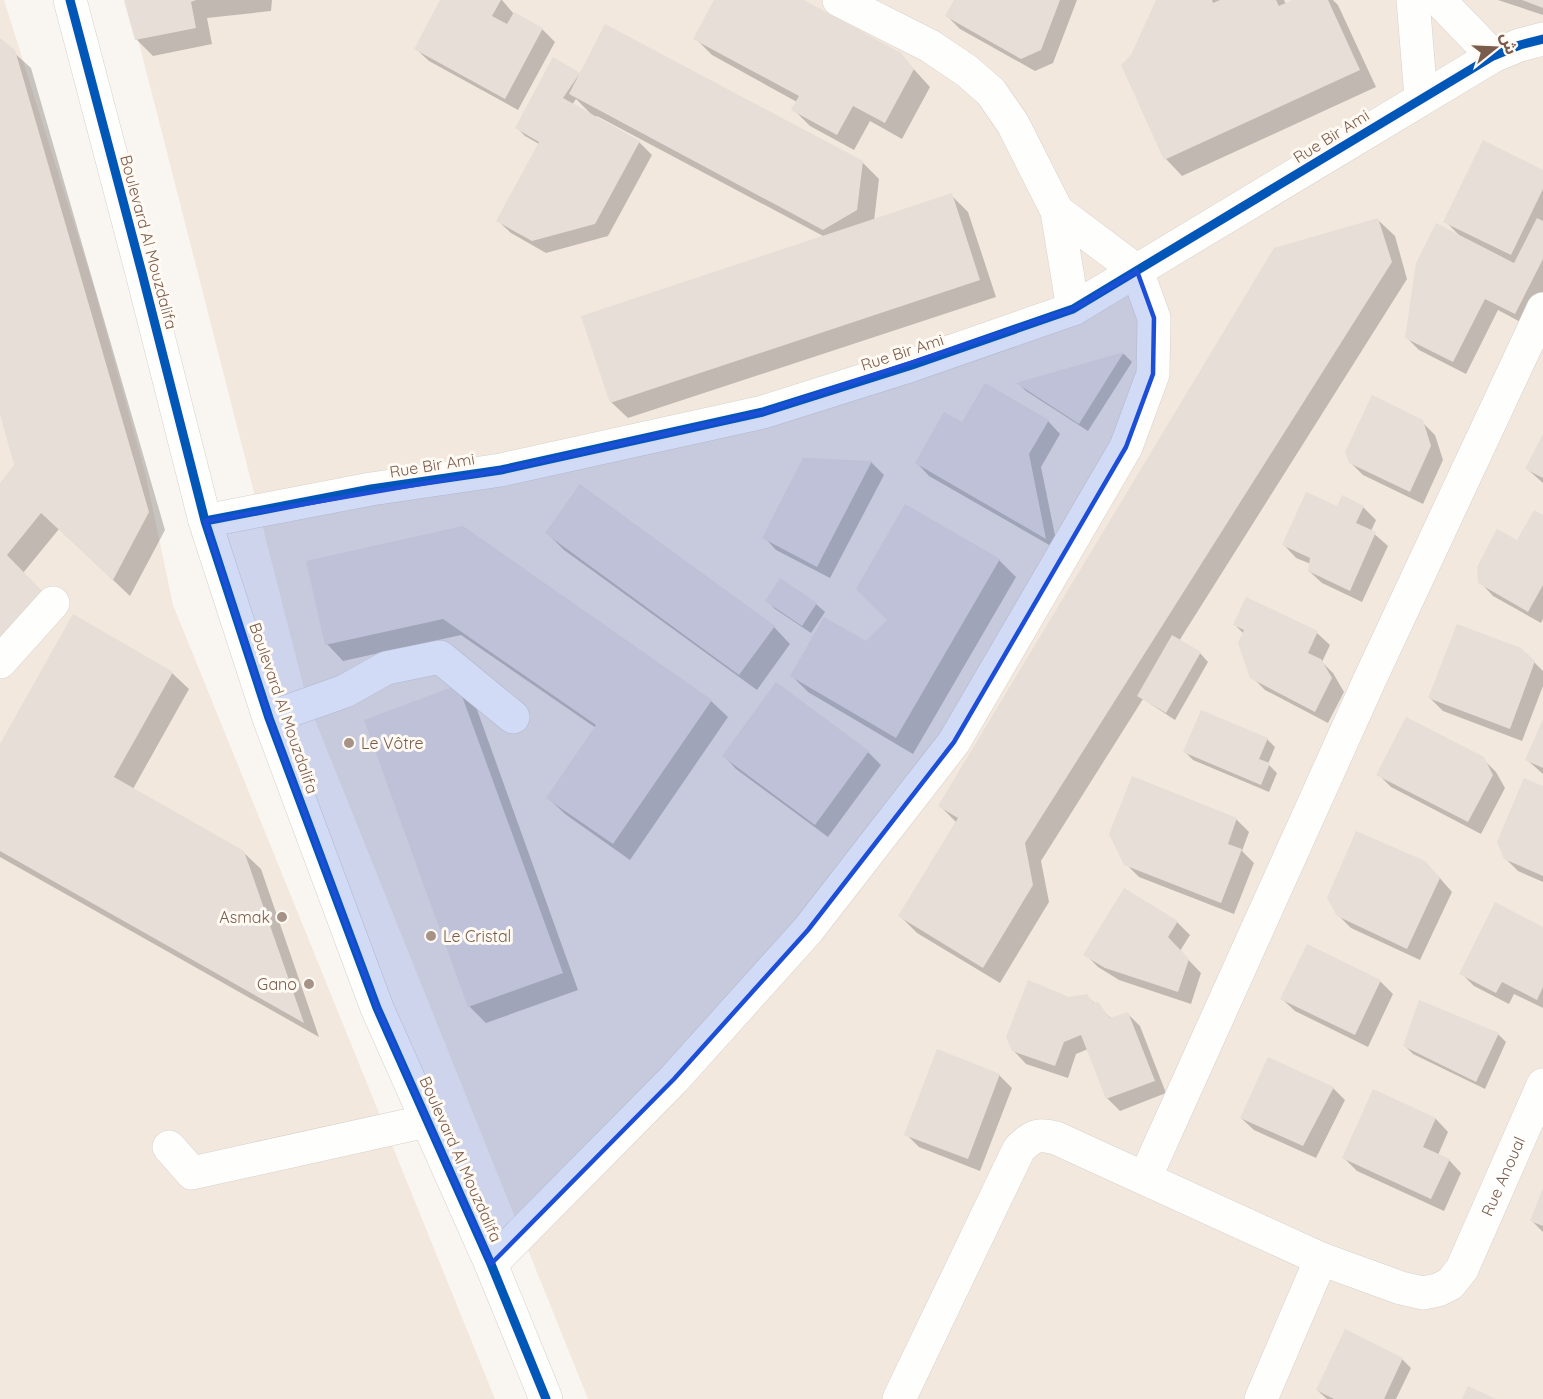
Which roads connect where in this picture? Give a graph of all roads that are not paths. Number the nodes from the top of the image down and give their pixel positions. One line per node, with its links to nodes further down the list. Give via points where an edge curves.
1 (70, 0): 12 (street, Boulevard Al Mouzdalifa)
2 (839, 0): 8 (street, via 930,46 991,92 1013,124)
3 (1413, 0): 7 (street)
4 (1439, 0): 6 (street)
5 (1543, 39): 6 (street, Rue Bir Ami)
6 (1493, 56): 7 (street, Rue Bir Ami)
7 (1421, 97): 9 (street, Rue Bir Ami)
8 (1057, 212): 9 (street); 10 (street)
9 (1137, 271): 10 (street, Rue Bir Ami); 22 (street, via 1154,318 1153,375 1126,447 954,742 808,930 674,1079)
10 (1072, 309): 12 (street, Rue Bir Ami, via 762,412 501,470 371,489)
11 (1539, 328): 20 (street, via 1370,679)
12 (205, 521): 16 (street, Boulevard Al Mouzdalifa)
13 (53, 603): 14 (street)
14 (0, 662)
15 (513, 717): 16 (street, via 440,657 386,668 345,691)
16 (269, 718): 18 (street, Boulevard Al Mouzdalifa, via 377,1008)
17 (1543, 1085): 21 (street, Rue Anoual, via 1462,1269 1450,1284 1423,1293)
18 (428, 1121): 19 (street, via 192,1173); 22 (street, Boulevard Al Mouzdalifa)
19 (169, 1147)
20 (1145, 1178): 21 (street); 24 (street, via 1056,1138 1042,1134 1031,1138 1019,1149)
21 (1321, 1259): 25 (street)
22 (491, 1264): 23 (street, Boulevard Al Mouzdalifa)
23 (546, 1399)
24 (898, 1399)
25 (1261, 1399)

